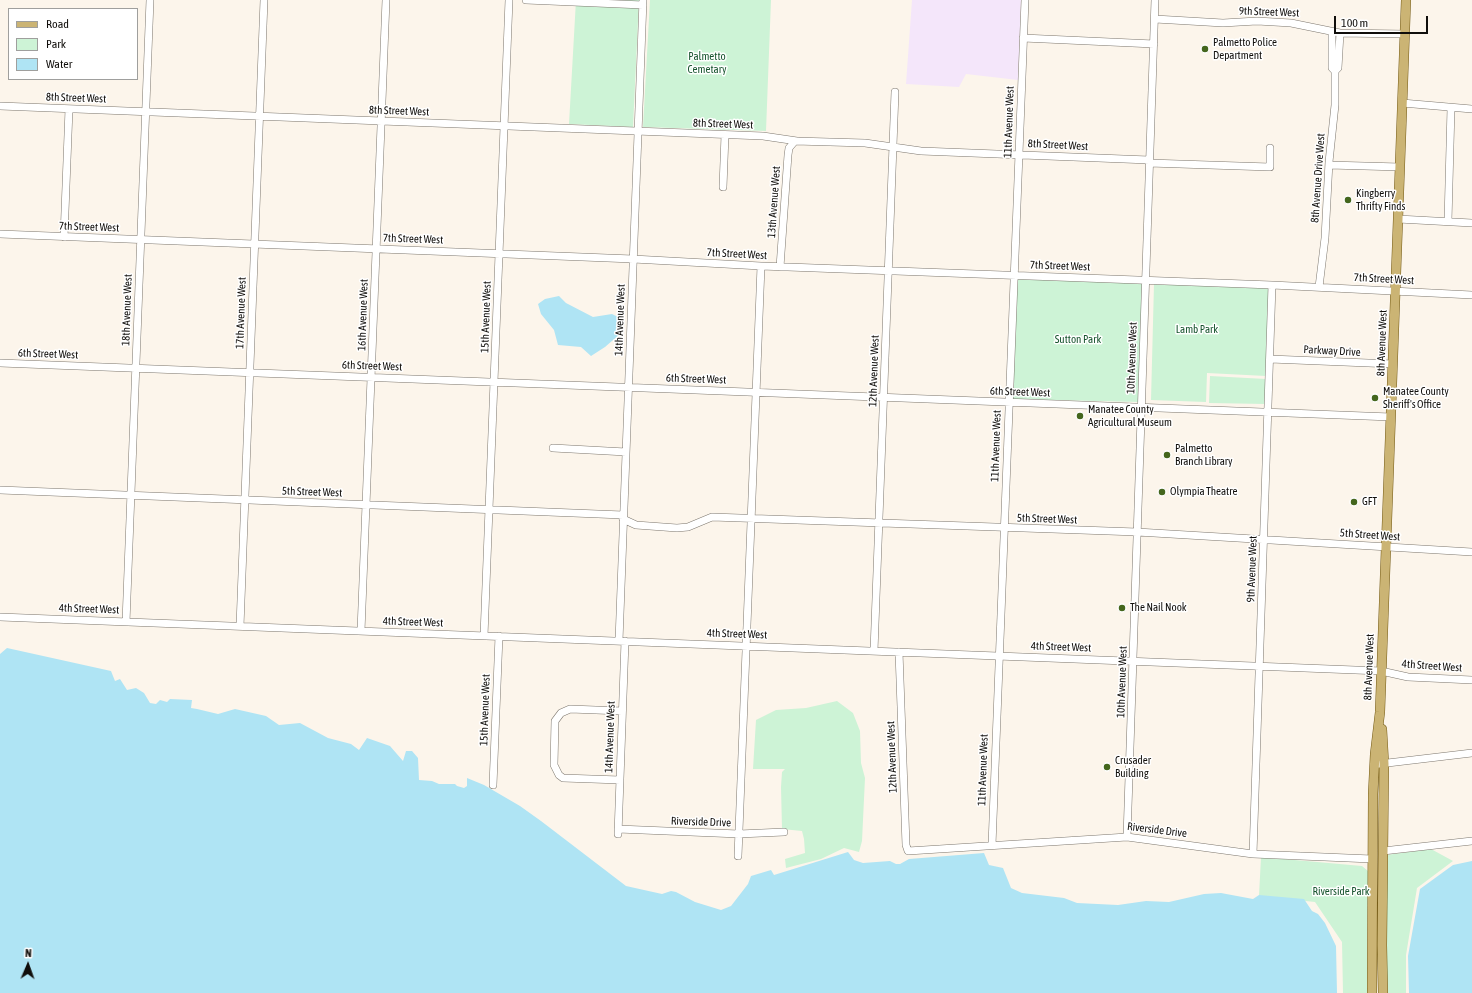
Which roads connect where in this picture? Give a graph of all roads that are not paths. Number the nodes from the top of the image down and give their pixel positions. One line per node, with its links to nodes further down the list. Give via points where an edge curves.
1 (150, 0): 23 (street, 18th Avenue West)
2 (264, 0): 24 (street, 17th Avenue West)
3 (386, 0): 25 (street, 16th Avenue West)
4 (509, 0): 26 (street, 15th Avenue West)
5 (526, 0): 9 (street)
6 (1025, 0): 14 (street, 11th Avenue West)
7 (1155, 0): 10 (street, 10th Avenue West)
8 (1406, 0): 13 (main road, 8th Avenue West)
9 (643, 2): 27 (street, 14th Avenue West)
10 (1154, 19): 11 (street, 9th Street West, via 1223,23 1290,22); 15 (street, 10th Avenue West)
11 (1332, 32): 12 (street, 9th Street West); 16 (street, 8th Avenue Drive West, via 1332,68)
12 (1340, 33): 13 (street, 9th Street West); 16 (street, 8th Avenue Drive West, via 1338,68)
13 (1405, 34): 18 (main road, 8th Avenue West)
14 (1023, 38): 15 (street); 32 (street, 11th Avenue West)
15 (1154, 44): 33 (street, 10th Avenue West)
16 (1335, 71): 34 (street, 8th Avenue Drive West, via 1335,105)
17 (895, 92): 30 (street, 12th Avenue West)
18 (1402, 103): 20 (street); 35 (main road, 8th Avenue West)
19 (0, 106): 21 (street, 8th Street West)
20 (1451, 108): 22 (street); 38 (street)
21 (69, 109): 23 (street, 8th Street West); 41 (street)
22 (1472, 109)
23 (145, 112): 24 (street, 8th Street West); 42 (street, 18th Avenue West)
24 (259, 116): 25 (street, 8th Street West); 43 (street, 17th Avenue West)
25 (381, 121): 26 (street, 8th Street West); 44 (street, 16th Avenue West)
26 (504, 126): 27 (street, 8th Street West); 45 (street, 15th Avenue West)
27 (638, 131): 28 (street, 8th Street West); 46 (street, 14th Avenue West)
28 (725, 135): 29 (street, 8th Street West, via 763,136); 36 (street)
29 (796, 141): 30 (street, 8th Street West, via 865,143); 48 (street, 13th Avenue West, via 789,148 788,155)
30 (893, 147): 32 (street, 8th Street West, via 921,151); 49 (street, 12th Avenue West)
31 (1270, 148): 33 (street, 8th Street West, via 1270,167)
32 (1018, 154): 33 (street, 8th Street West); 50 (street, 11th Avenue West)
33 (1149, 161): 51 (street, 10th Avenue West)
34 (1328, 165): 35 (street); 53 (street, 8th Avenue Drive West, via 1325,238)
35 (1400, 167): 37 (main road, 8th Avenue West)
36 (723, 186)
37 (1398, 219): 38 (street); 54 (main road, 8th Avenue West)
38 (1448, 221): 39 (street)
39 (1472, 222)
40 (0, 234): 41 (street, 7th Street West)
41 (64, 237): 42 (street, 7th Street West)
42 (140, 240): 43 (street, 7th Street West); 59 (street, 18th Avenue West)
43 (254, 244): 44 (street, 7th Street West); 60 (street, 17th Avenue West)
44 (376, 249): 45 (street, 7th Street West); 61 (street, 16th Avenue West)
45 (499, 254): 46 (street, 7th Street West); 62 (street, 15th Avenue West)
46 (633, 259): 47 (street, 7th Street West); 63 (street, 14th Avenue West)
47 (761, 266): 48 (street, 7th Street West); 64 (street)
48 (780, 267): 49 (street, 7th Street West)
49 (888, 271): 50 (street, 7th Street West); 65 (street, 12th Avenue West)
50 (1014, 275): 51 (street, 7th Street West); 66 (street, 11th Avenue West)
51 (1146, 280): 52 (street, 7th Street West); 67 (street, 10th Avenue West)
52 (1272, 284): 53 (street, 7th Street West); 56 (street, 9th Avenue West)
53 (1319, 287): 54 (street, 7th Street West)
54 (1396, 290): 55 (street, 7th Street West); 58 (main road, 8th Avenue West)
55 (1472, 295)
56 (1270, 359): 58 (street, Parkway Drive); 68 (street, 9th Avenue West)
57 (0, 363): 59 (street, 6th Street West)
58 (1393, 364): 69 (main road, 8th Avenue West)
59 (136, 368): 60 (street, 6th Street West); 73 (street, 18th Avenue West)
60 (249, 373): 61 (street, 6th Street West); 74 (street, 17th Avenue West)
61 (371, 378): 62 (street, 6th Street West); 75 (street, 16th Avenue West)
62 (494, 382): 63 (street, 6th Street West); 76 (street, 15th Avenue West)
63 (628, 388): 64 (street, 6th Street West); 71 (street, 14th Avenue West)
64 (756, 392): 65 (street, 6th Street West); 78 (street)
65 (884, 397): 66 (street, 6th Street West); 79 (street, 12th Avenue West)
66 (1009, 402): 67 (street, 6th Street West); 80 (street, 11th Avenue West)
67 (1141, 408): 68 (street, 6th Street West); 81 (street, 10th Avenue West)
68 (1268, 412): 69 (street, 6th Street West); 82 (street, 9th Avenue West)
69 (1391, 417): 83 (main road, 8th Avenue West)
70 (553, 448): 71 (street)
71 (626, 452): 77 (street, 14th Avenue West)
72 (0, 490): 73 (street, 5th Street West)
73 (130, 495): 74 (street, 5th Street West); 86 (street, 18th Avenue West)
74 (244, 500): 75 (street, 5th Street West); 87 (street, 17th Avenue West)
75 (366, 505): 76 (street, 5th Street West); 88 (street, 16th Avenue West)
76 (489, 509): 77 (street, 5th Street West); 89 (street, 15th Avenue West)
77 (623, 517): 78 (street, 5th Street West, via 636,525 677,528 712,517); 91 (street, 14th Avenue West)
78 (751, 519): 79 (street, 5th Street West); 92 (street)
79 (879, 524): 80 (street, 5th Street West); 93 (street, 12th Avenue West)
80 (1004, 528): 81 (street, 5th Street West); 95 (street, 11th Avenue West)
81 (1137, 532): 82 (street, 5th Street West); 96 (street, 10th Avenue West)
82 (1264, 539): 83 (street, 5th Street West); 97 (street, 9th Avenue West)
83 (1386, 547): 84 (street, 5th Street West); 98 (main road, 8th Avenue West)
84 (1472, 552)
85 (0, 617): 86 (street, 4th Street West)
86 (126, 622): 87 (street, 4th Street West)
87 (240, 626): 88 (street, 4th Street West)
88 (362, 631): 89 (street, 4th Street West)
89 (484, 636): 90 (street, 4th Street West)
90 (499, 636): 91 (street, 4th Street West); 104 (street, 15th Avenue West)
91 (622, 641): 92 (street, 4th Street West); 100 (street, 14th Avenue West)
92 (746, 646): 93 (street, 4th Street West); 108 (street)
93 (874, 651): 94 (street, 4th Street West)
94 (899, 652): 95 (street, 4th Street West); 113 (street, 12th Avenue West, via 906,845 908,852)
95 (999, 656): 96 (street, 4th Street West); 111 (street, 11th Avenue West)
96 (1134, 661): 97 (street, 4th Street West); 109 (street, 10th Avenue West)
97 (1259, 666): 98 (street, 4th Street West); 114 (street, 9th Avenue West)
98 (1381, 670): 99 (street, 4th Street West, via 1408,677); 102 (main road, 8th Avenue West)
99 (1472, 680)
100 (622, 711): 103 (street, 14th Avenue West); 103 (street, via 570,709 558,716 555,729 554,765 559,775 563,778)
101 (1472, 753): 102 (street)
102 (1379, 764): 105 (main road, 8th Avenue West); 112 (main road, 8th Avenue West)
103 (620, 780): 106 (street, 14th Avenue West)
104 (493, 785)
105 (1373, 794): 112 (main road, via 1377,815 1377,843); 116 (main road, 8th Avenue West)
106 (618, 832): 108 (street, Riverside Drive)
107 (784, 832): 108 (street, Riverside Drive)
108 (739, 834): 115 (street)
109 (1128, 837): 111 (street, Riverside Drive); 114 (street, Riverside Drive)
110 (1472, 841): 112 (street)
111 (992, 845): 113 (street, Riverside Drive)
112 (1383, 851): 117 (main road, 8th Avenue West)
113 (916, 852)
114 (1253, 854): 116 (street, Riverside Drive)
115 (738, 856)
116 (1372, 859): 117 (main road, via 1378,871 1377,935); 118 (main road, 8th Avenue West)
117 (1382, 964): 119 (main road, 8th Avenue West)
118 (1372, 993)
119 (1383, 993)

